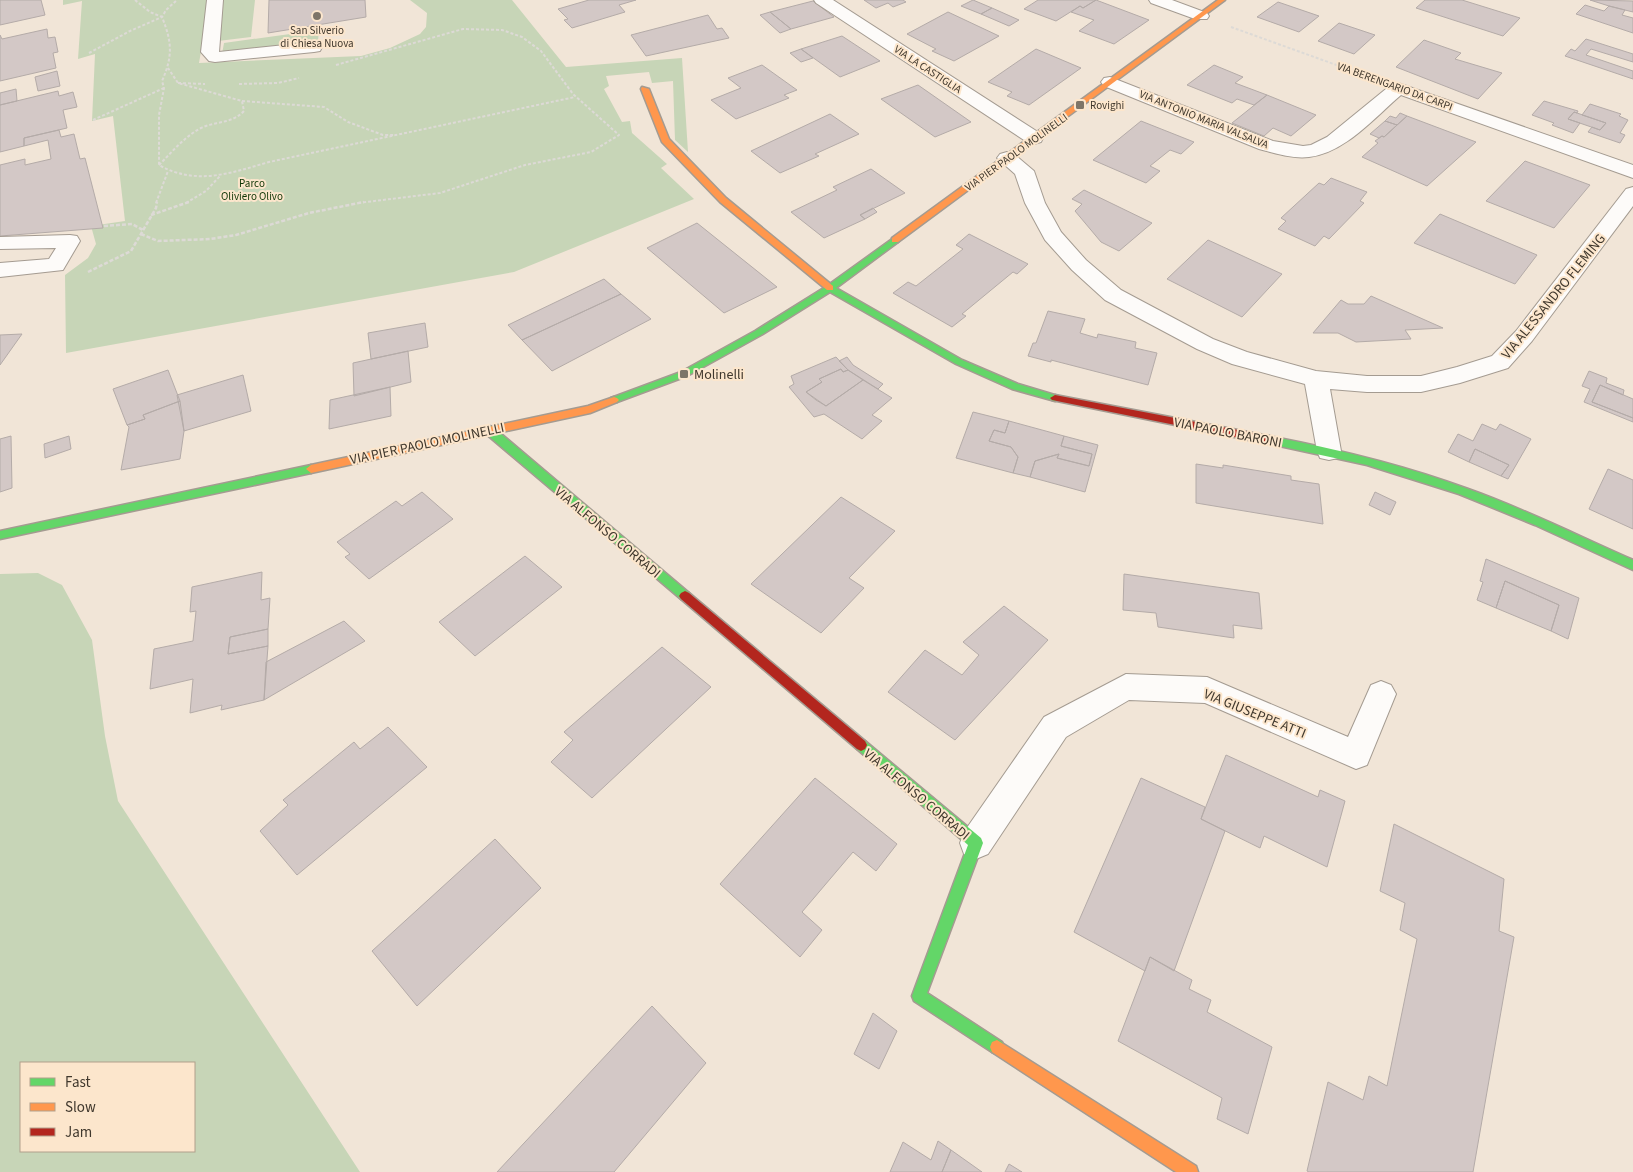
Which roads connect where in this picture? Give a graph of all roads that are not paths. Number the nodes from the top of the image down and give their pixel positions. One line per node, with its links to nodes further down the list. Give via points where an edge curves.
1 (215, 0): 6 (street, via 209,52 215,57)
2 (822, 0): 10 (street, VIA LA CASTIGLIA)
3 (1157, 0): 5 (street)
4 (1222, 0): 5 (street, VIA PIER PAOLO MOLINELLI)
5 (1201, 16): 7 (street, VIA PIER PAOLO MOLINELLI)
6 (314, 47)
7 (1110, 82): 8 (street, VIA ANTONIO MARIA VALSALVA, via 1266,145 1290,150 1315,150 1330,143); 10 (street, VIA PIER PAOLO MOLINELLI)
8 (1398, 88): 12 (street, VIA BERENGARIO DA CARPI)
9 (645, 89): 16 (street, via 665,140 723,200)
10 (1034, 138): 11 (street, VIA PIER PAOLO MOLINELLI)
11 (1007, 158): 16 (street, VIA PIER PAOLO MOLINELLI); 17 (street, VIA ALESSANDRO FLEMING, via 1024,171 1035,203 1052,235 1113,295 1205,344 1240,358)
12 (1633, 172)
13 (1633, 193): 17 (street, VIA ALESSANDRO FLEMING, via 1524,336 1500,362 1460,376 1421,384)
14 (0, 243): 15 (street, via 70,240 56,265)
15 (0, 270)
16 (830, 288): 18 (street, VIA PIER PAOLO MOLINELLI, via 684,374 590,409); 19 (street, VIA PAOLO BARONI, via 959,362 1015,387 1070,402)
17 (1316, 380): 19 (street)
18 (489, 430): 20 (street, VIA PIER PAOLO MOLINELLI); 23 (street, VIA ALFONSO CORRADI)
19 (1329, 450): 21 (street, VIA PAOLO BARONI, via 1460,491 1524,515)
20 (0, 535)
21 (1633, 565)
22 (1381, 694): 23 (street, VIA GIUSEPPE ATTI, via 1356,756 1207,690 1126,687 1055,727)
23 (976, 843): 24 (street, VIA ALFONSO CORRADI, via 919,996)
24 (1190, 1172)

